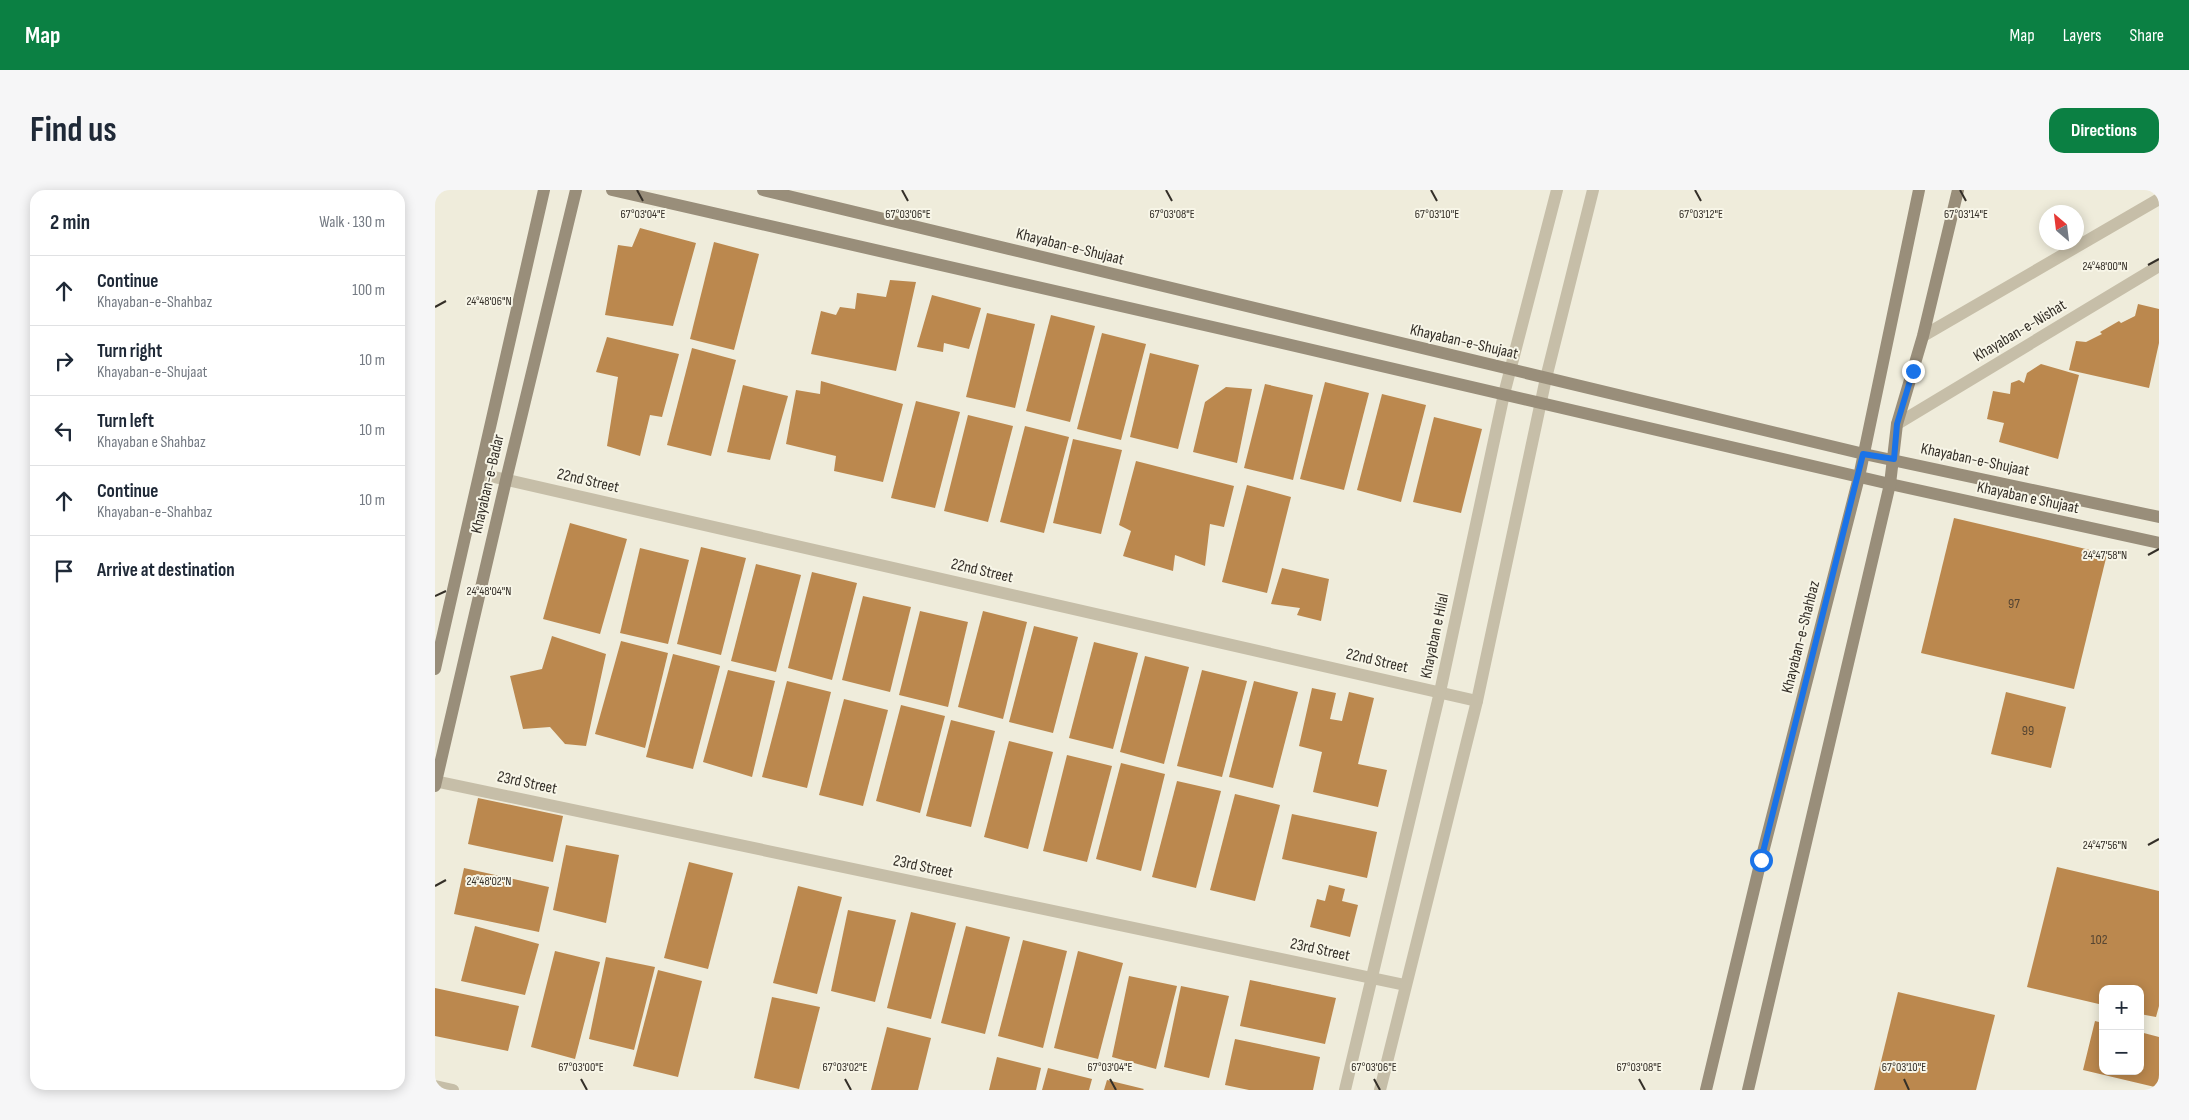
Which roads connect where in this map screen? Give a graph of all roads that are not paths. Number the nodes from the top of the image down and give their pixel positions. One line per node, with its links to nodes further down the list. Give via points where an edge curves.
1 (544, 190): 19 (main road, Khayaban-e-Badar)
2 (576, 190): 21 (main road, Khayaban-e-Badar)
3 (612, 190): 14 (main road)
4 (763, 190): 12 (main road, Khayaban-e-Shujaat)
5 (1557, 190): 12 (street, Khayaban e Hilal)
6 (1593, 190): 13 (street)
7 (1919, 190): 17 (main road, Khayaban-e-Shahbaz)
8 (1958, 190): 11 (main road)
9 (2159, 199): 11 (street)
10 (2159, 266): 16 (street, Khayaban-e-Nishat)
11 (1923, 336): 16 (main road)
12 (1510, 369): 13 (main road, Khayaban-e-Shujaat); 14 (street, Khayaban e Hilal)
13 (1546, 378): 15 (street); 17 (main road, Khayaban-e-Shujaat)
14 (1504, 394): 15 (main road); 26 (street, Khayaban e Hilal)
15 (1540, 404): 20 (main road); 27 (street)
16 (1897, 424): 18 (main road)
17 (1863, 454): 18 (main road, Khayaban-e-Shujaat); 20 (main road, Khayaban-e-Shahbaz)
18 (1894, 459): 22 (main road); 23 (main road, Khayaban-e-Shujaat)
19 (481, 474): 21 (street, 22nd Street); 25 (main road, Khayaban-e-Badar)
20 (1859, 476): 22 (main road); 35 (main road, Khayaban-e-Shahbaz, via 1763,850)
21 (506, 480): 26 (street, 22nd Street); 28 (main road, Khayaban-e-Badar)
22 (1890, 484): 24 (main road, Khayaban e Shujaat); 36 (main road)
23 (2159, 517)
24 (2159, 543)
25 (435, 669)
26 (1440, 692): 27 (street, 22nd Street); 29 (street, Khayaban e Hilal)
27 (1477, 701): 30 (street)
28 (435, 783): 29 (street, 23rd Street)
29 (1371, 977): 30 (street, 23rd Street); 33 (street, Khayaban e Hilal)
30 (1405, 985): 34 (street)
31 (435, 1086): 32 (street)
32 (453, 1090)
33 (1345, 1090)
34 (1380, 1090)
35 (1706, 1090)
36 (1749, 1090)

